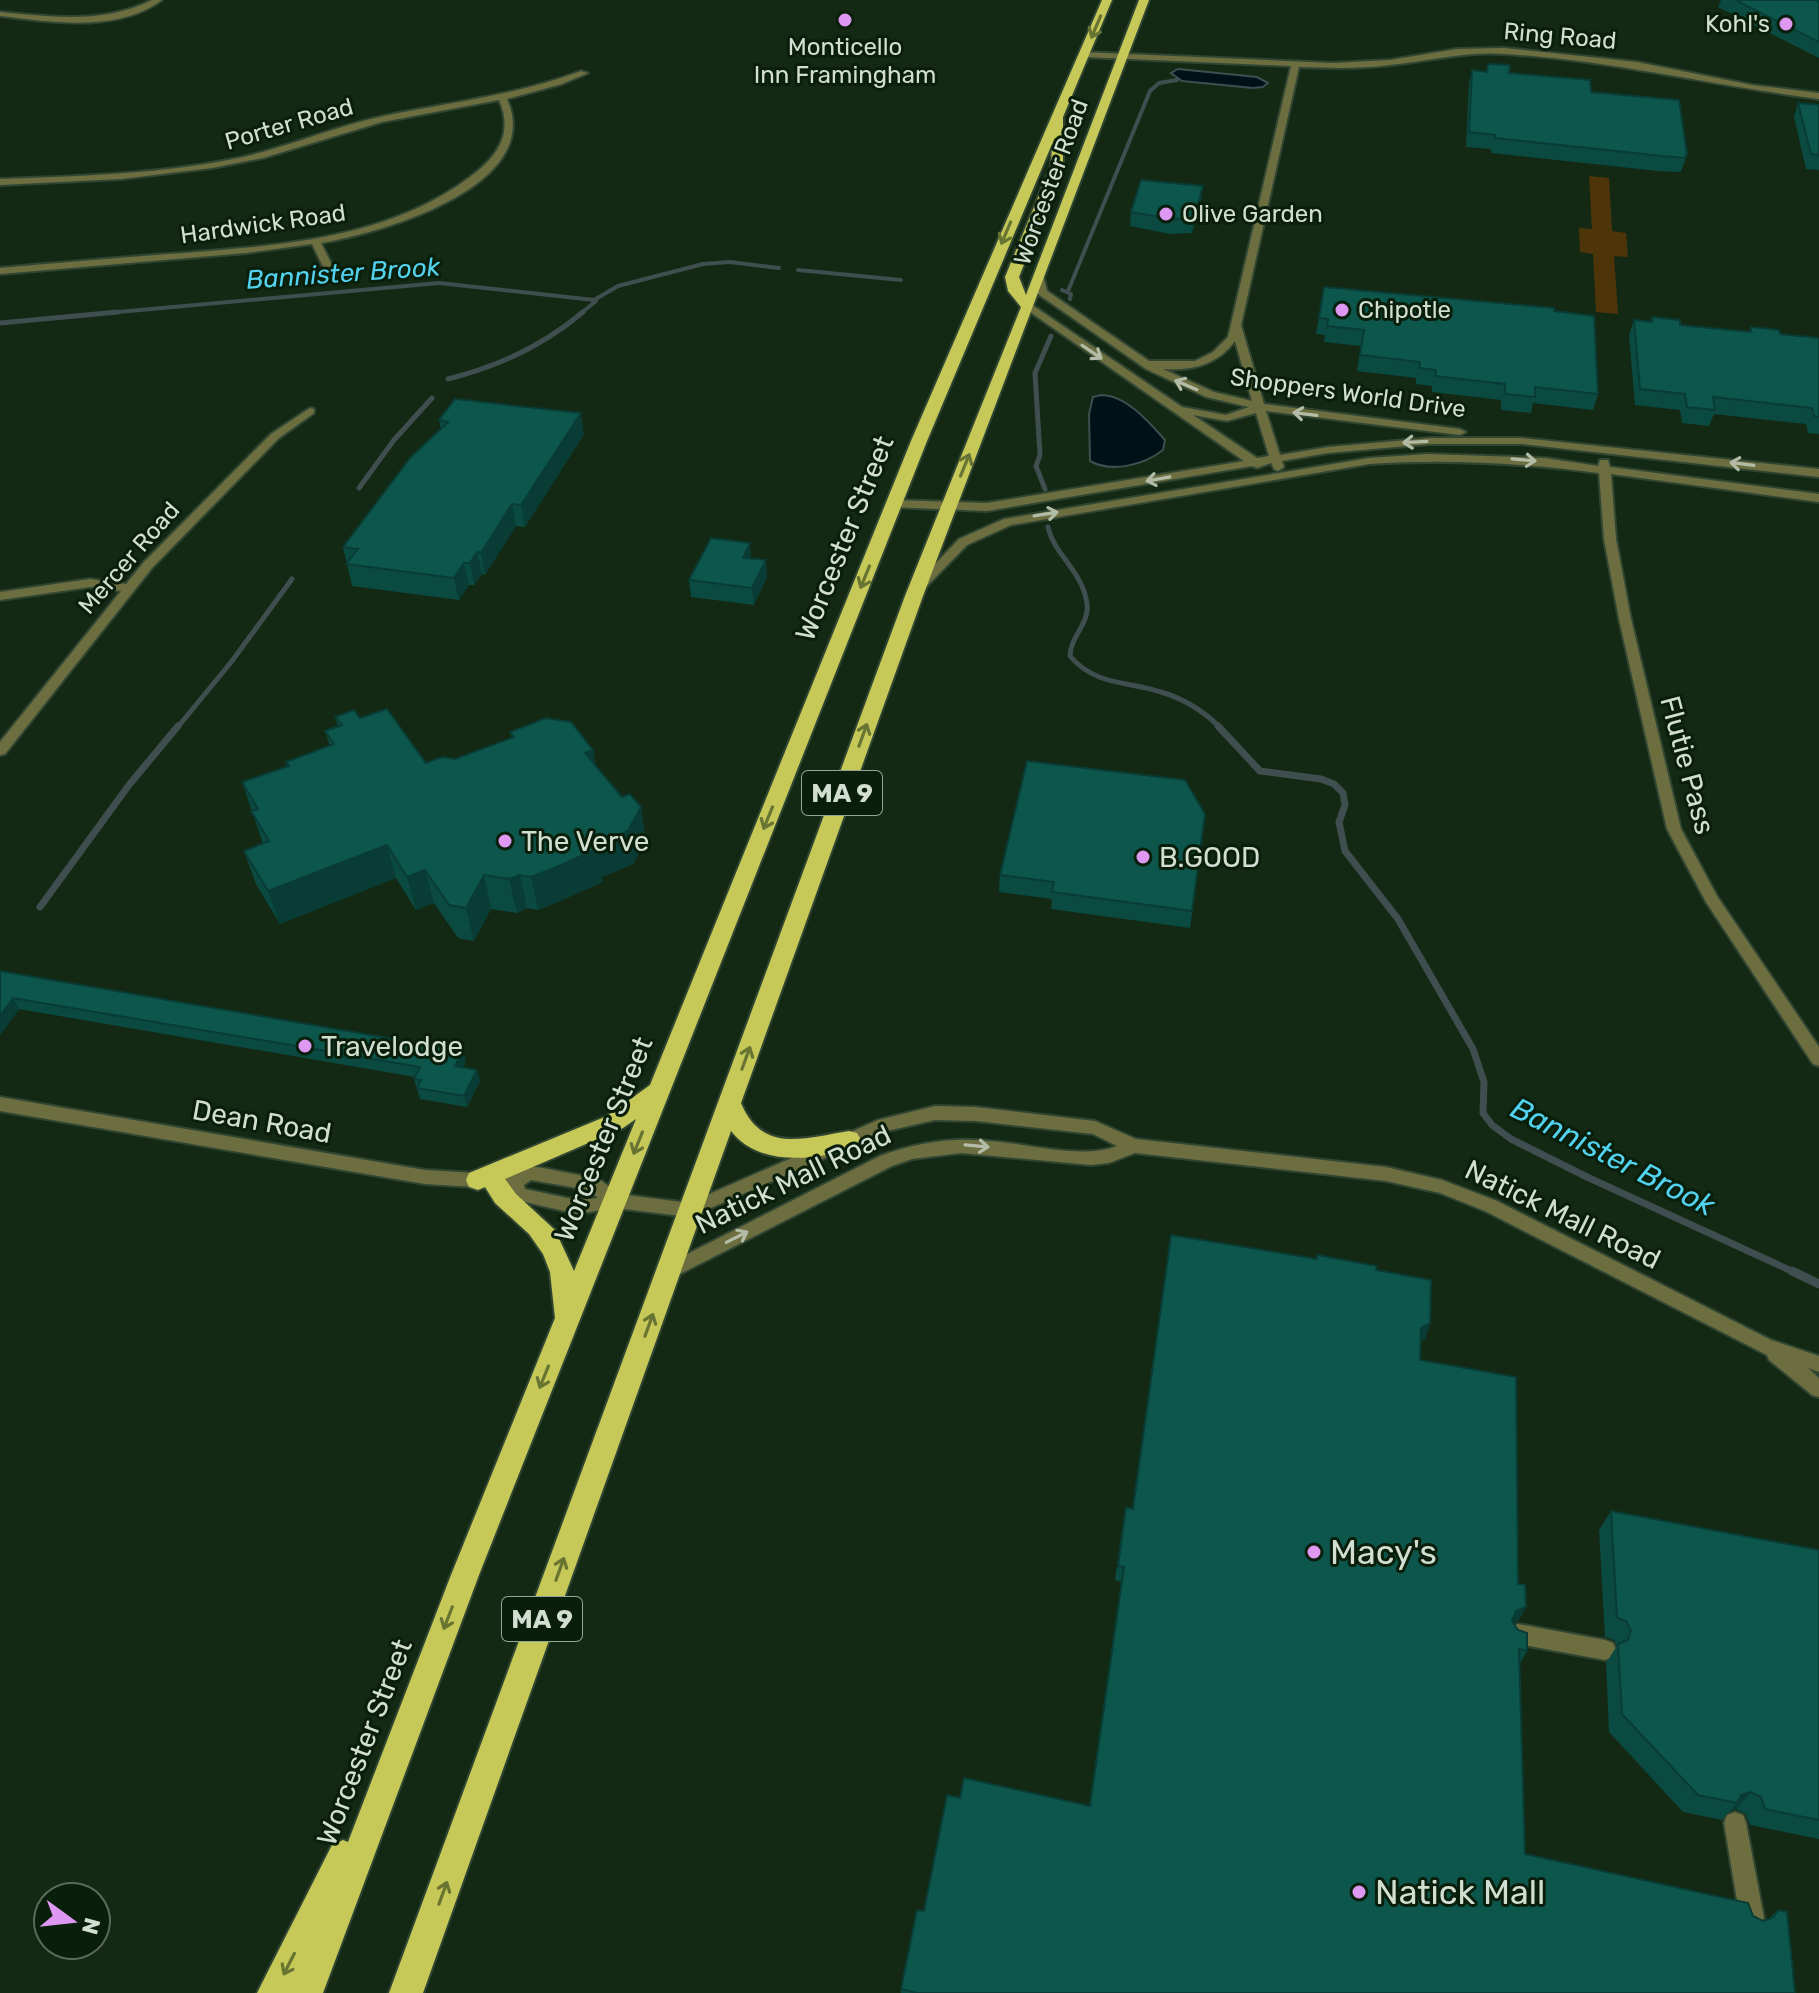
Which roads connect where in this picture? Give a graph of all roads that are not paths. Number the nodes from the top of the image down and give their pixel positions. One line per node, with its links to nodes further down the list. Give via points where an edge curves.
1 (158, 0): 6 (street, via 95,19)
2 (497, 0): 3 (street)
3 (518, 0)
4 (1107, 0): 8 (highway, Worcester Road / MA 9, one-way to 8)
5 (1144, 0): 7 (highway, Worcester Road / MA 9)
6 (0, 14)
7 (1130, 34): 9 (highway, Worcester Road / MA 9); 10 (street, via 1145,49)
8 (1084, 54): 9 (street, Ring Road); 15 (highway, Worcester Road / MA 9)
9 (1122, 56): 10 (street, Ring Road); 20 (highway, Worcester Road / MA 9)
10 (1216, 60): 11 (street, Ring Road)
11 (1295, 66): 13 (street, Ring Road, via 1375,65 1457,52 1512,52 1647,67); 23 (street)
12 (584, 73): 14 (street, Porter Road)
13 (1819, 96)
14 (503, 99): 16 (street, Porter Road, via 371,121 278,151 205,167); 17 (street, Hardwick Road, via 511,133 503,151 480,175 423,209)
15 (1059, 111): 21 (highway, via 1057,166 1012,277); 22 (highway, Worcester Road / MA 9, one-way to 22)
16 (0, 182)
17 (315, 241): 18 (street, Hardwick Road); 19 (street)
18 (0, 271)
19 (333, 277)
20 (1039, 277): 21 (highway, Worcester Road / MA 9); 24 (street, Shoppers World Drive, via 1044,295)
21 (1028, 307): 25 (street, one-way to 25); 37 (highway, Worcester Road / MA 9, one-way to 21)
22 (971, 314): 36 (highway, Worcester Street / MA 9)
23 (1238, 327): 24 (street, via 1222,352 1203,363 1169,366); 26 (street)
24 (1139, 360): 26 (street, Shoppers World Drive, one-way to 24, via 1194,389)
25 (1163, 400): 26 (street, via 1214,417 1239,416); 31 (street)
26 (1261, 407): 28 (street, Shoppers World Drive, one-way to 26); 30 (street)
27 (310, 411): 38 (street, Mercer Road, via 275,436 219,490)
28 (1549, 443): 29 (street, Shoppers World Drive); 30 (street, Shoppers World Drive, one-way to 30, via 1413,442)
29 (1603, 448): 32 (street, Flutie Pass); 33 (street, Shoppers World Drive, one-way to 29)
30 (1276, 459): 31 (street, Shoppers World Drive); 34 (street)
31 (1255, 462): 34 (street); 37 (street, Shoppers World Drive, one-way to 37, via 997,506)
32 (1604, 469): 34 (street, Shoppers World Drive, one-way to 32, via 1428,457); 35 (street, Shoppers World Drive); 42 (street, Flutie Pass, via 1625,619 1674,829 1701,883)
33 (1819, 473)
34 (1279, 476): 40 (street, Shoppers World Drive, one-way to 34, via 956,547 1001,524)
35 (1819, 498)
36 (894, 504): 37 (street, Shoppers World Drive); 43 (highway, Worcester Street / MA 9, one-way to 43)
37 (948, 508): 40 (highway, MA 9)
38 (129, 588): 39 (street, via 90,583); 41 (street, Mercer Road)
39 (0, 596)
40 (914, 596): 44 (highway, MA 9, one-way to 40)
41 (0, 751)
42 (1819, 1060)
43 (662, 1085): 48 (highway, via 615,1122); 49 (highway, Worcester Street / MA 9, one-way to 49)
44 (730, 1103): 46 (highway, via 742,1131 765,1145); 50 (highway, MA 9)
45 (0, 1104): 48 (street, Dean Road, via 399,1174)
46 (849, 1140): 47 (street, Natick Mall Road, via 911,1117 962,1113 1095,1128); 50 (street, Natick Mall Road)
47 (1134, 1146): 51 (street, Natick Mall Road, one-way to 47, via 910,1152 958,1145 1091,1158); 53 (street, Natick Mall Road, via 1386,1174 1442,1187 1491,1206)
48 (496, 1181): 49 (street, Dean Road, via 518,1194 577,1207); 49 (street, Dean Road, via 529,1173 587,1183); 52 (highway, via 500,1195 543,1232 556,1252 566,1286)
49 (615, 1201): 50 (street, Dean Road); 52 (highway, Worcester Street / MA 9)
50 (690, 1210): 51 (highway, MA 9)
51 (668, 1272): 61 (highway, MA 9, one-way to 51)
52 (562, 1332): 58 (highway, Worcester Street / MA 9, one-way to 58)
53 (1765, 1346): 54 (street, Natick Mall Road); 55 (street, Natick Mall Road)
54 (1819, 1364)
55 (1819, 1389)
56 (1518, 1634): 57 (street)
57 (1605, 1650)
58 (399, 1745): 62 (highway, one-way to 62); 63 (highway, Worcester Street / MA 9)
59 (1735, 1823): 60 (street)
60 (1752, 1918)
61 (410, 1984)
62 (274, 1993)
63 (306, 1993)

